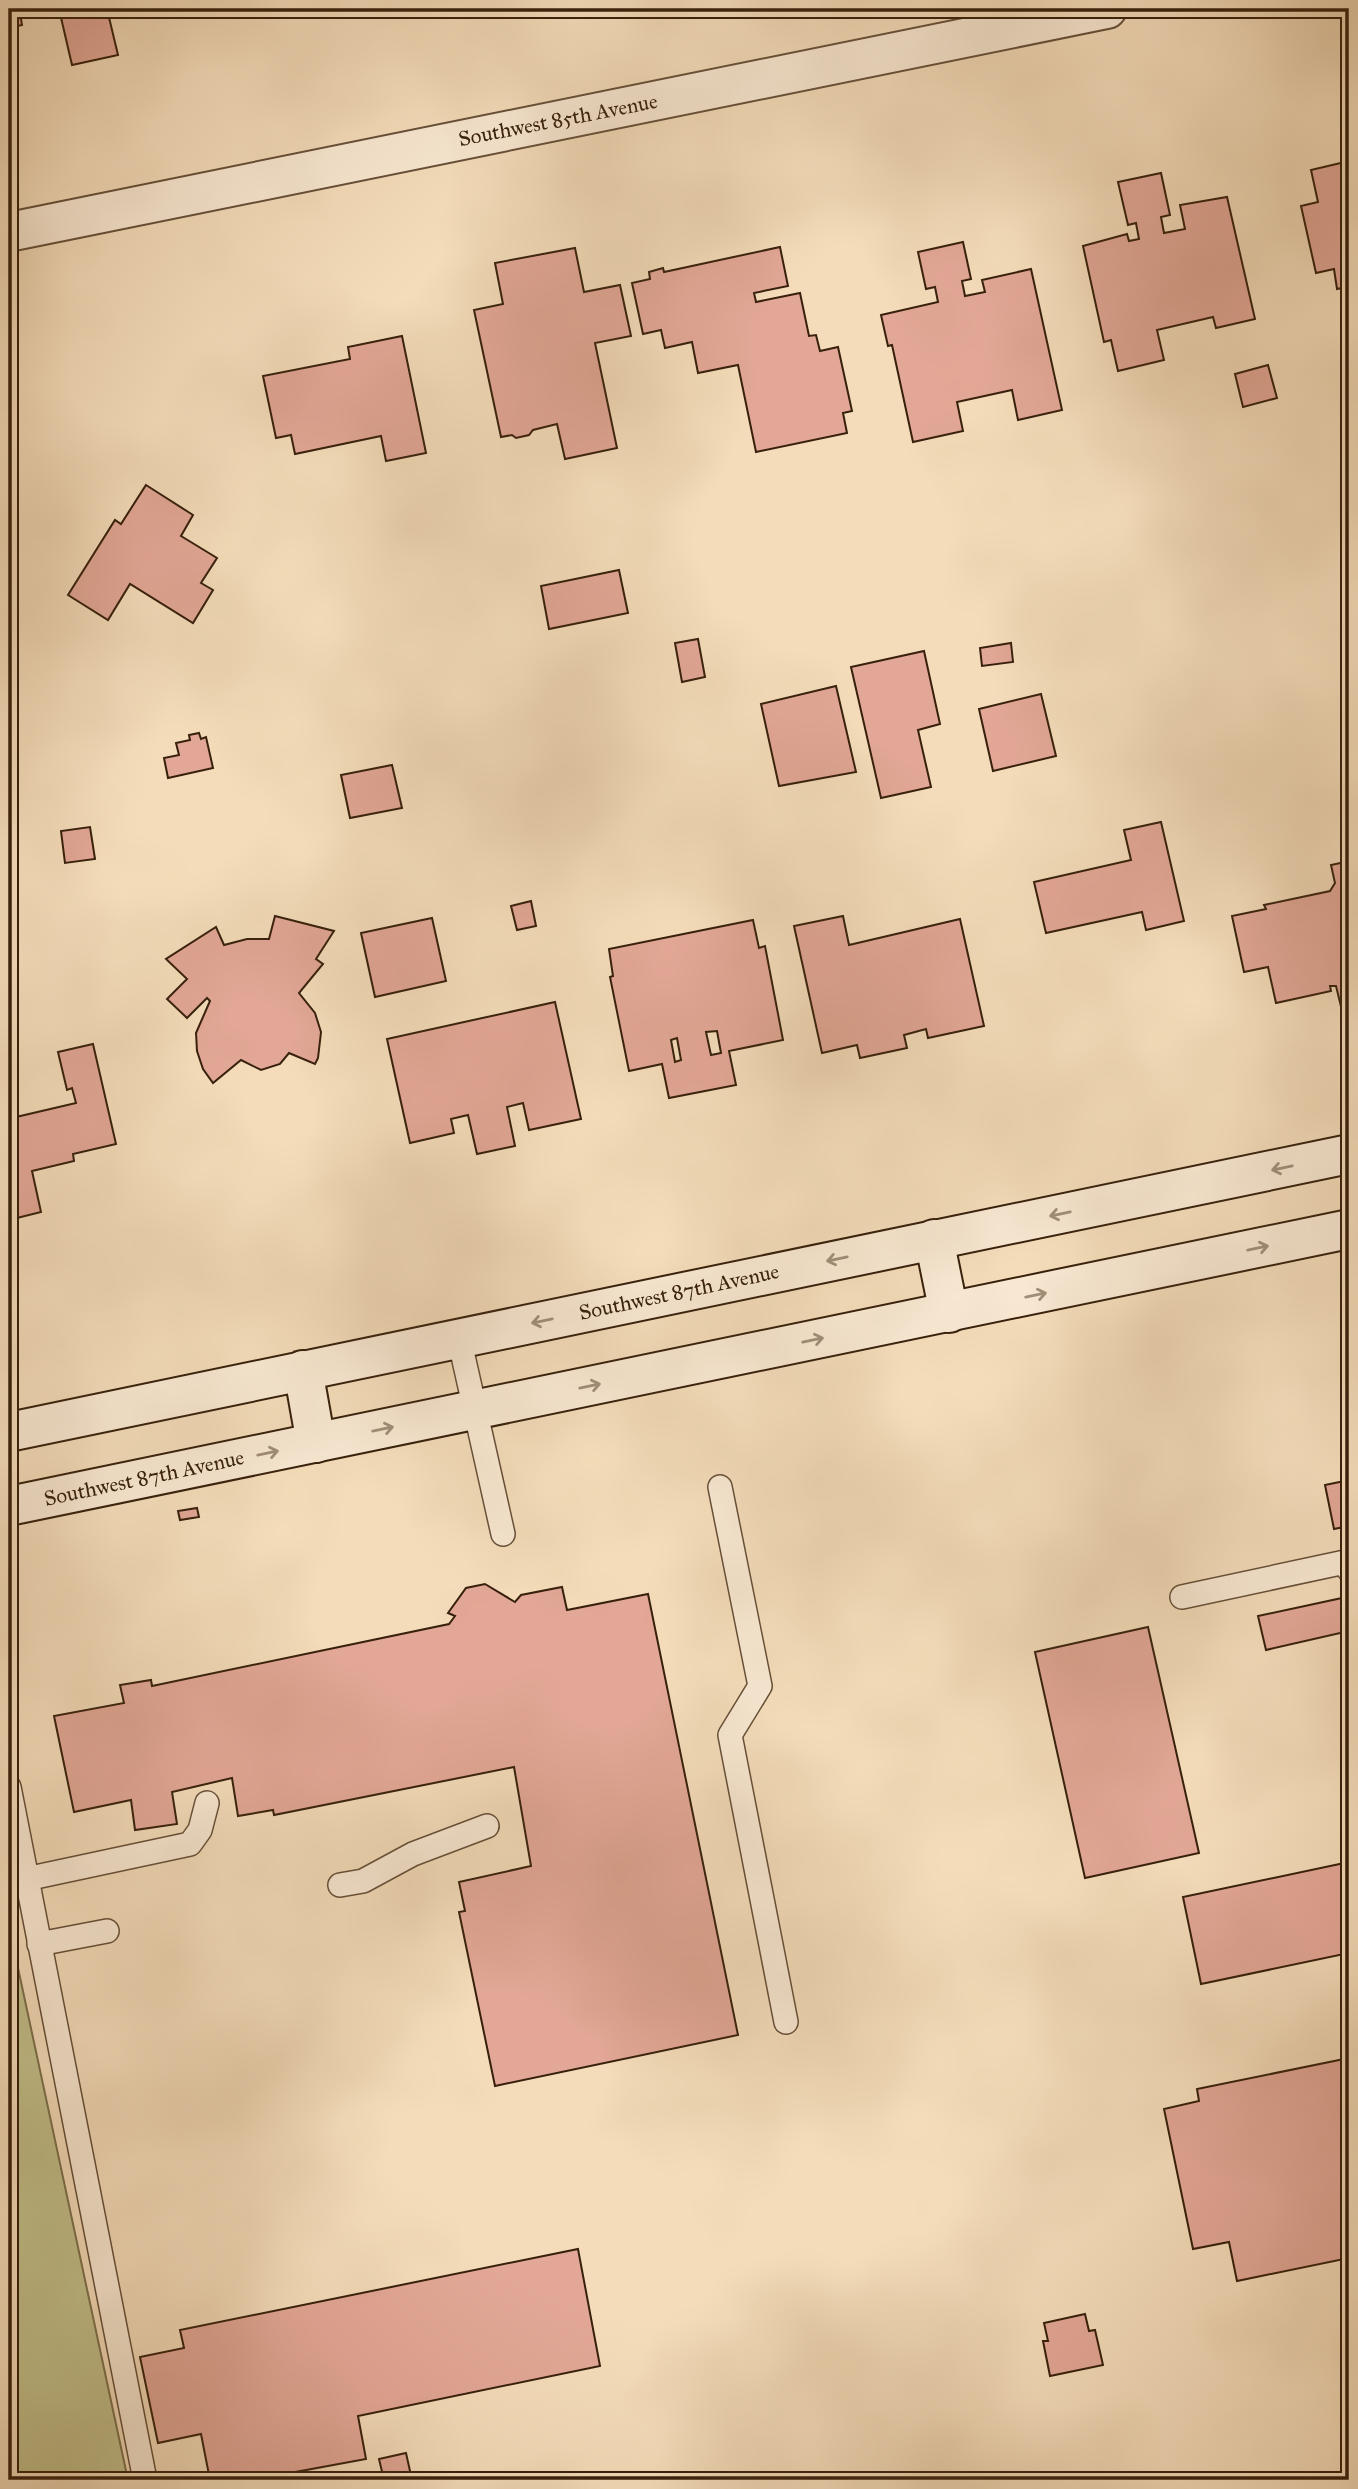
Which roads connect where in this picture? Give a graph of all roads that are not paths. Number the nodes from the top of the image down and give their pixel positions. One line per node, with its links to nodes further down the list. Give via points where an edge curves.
1 (1107, 9): 2 (main road, Southwest 85th Avenue)
2 (9, 232)
3 (1349, 1154): 5 (main road, Southwest 87th Avenue, one-way to 5)
4 (1349, 1229): 6 (main road, Southwest 87th Avenue, one-way to 4)
5 (934, 1239): 6 (main road); 7 (main road, Southwest 87th Avenue, one-way to 7)
6 (949, 1313): 9 (main road, Southwest 87th Avenue, one-way to 6)
7 (459, 1338): 8 (main road, Southwest 87th Avenue); 9 (lane)
8 (303, 1370): 10 (main road, Southwest 87th Avenue); 11 (main road)
9 (475, 1409): 11 (main road, Southwest 87th Avenue, one-way to 9); 14 (lane)
10 (9, 1432)
11 (316, 1443): 13 (main road, Southwest 87th Avenue, one-way to 11)
12 (720, 1487): 24 (lane, via 760,1686 730,1735)
13 (9, 1506)
14 (503, 1534)
15 (1349, 1570): 16 (lane, via 1345,1562)
16 (1182, 1597)
17 (9, 1787): 20 (lane)
18 (207, 1803): 20 (lane, via 200,1830 190,1844)
19 (487, 1826): 21 (lane, via 412,1854 363,1881)
20 (26, 1879): 23 (lane)
21 (340, 1885)
22 (107, 1931): 23 (lane)
23 (39, 1944): 25 (lane)
24 (786, 2022)
25 (145, 2480)

